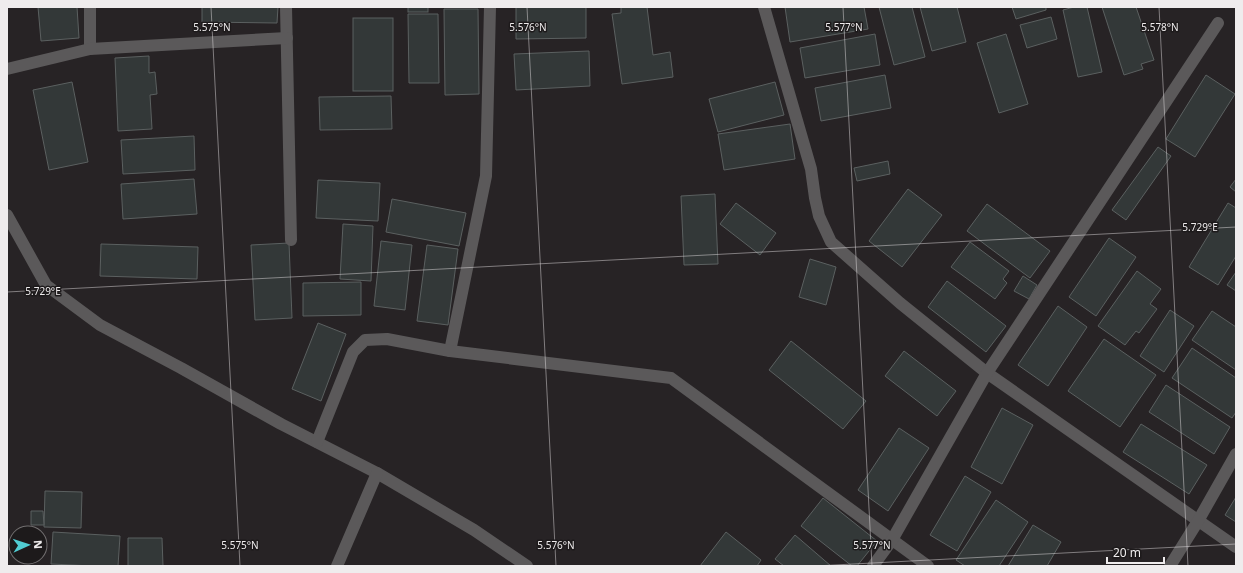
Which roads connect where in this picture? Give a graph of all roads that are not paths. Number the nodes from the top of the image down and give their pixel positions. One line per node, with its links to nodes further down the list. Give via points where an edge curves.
1 (90, 7): 7 (street)
2 (286, 7): 6 (street)
3 (490, 7): 11 (street, via 486,176)
4 (764, 7): 12 (street, via 811,169 819,216 831,242 900,304)
5 (1218, 23): 12 (street)
6 (287, 38): 7 (street); 10 (street)
7 (90, 49): 8 (street)
8 (7, 69)
9 (7, 215): 13 (street, via 46,285 100,325)
10 (291, 240)
11 (450, 351): 13 (street, via 387,339 365,340 353,352); 17 (street, via 671,378)
12 (987, 373): 16 (street); 17 (street)
13 (317, 442): 15 (street)
14 (1236, 454): 16 (street)
15 (377, 473): 19 (street); 20 (street, via 474,530)
16 (1198, 521): 18 (street); 23 (street)
17 (892, 540): 21 (street); 22 (street)
18 (1236, 547)
19 (337, 566)
20 (527, 566)
21 (873, 566)
22 (928, 566)
23 (1170, 566)

